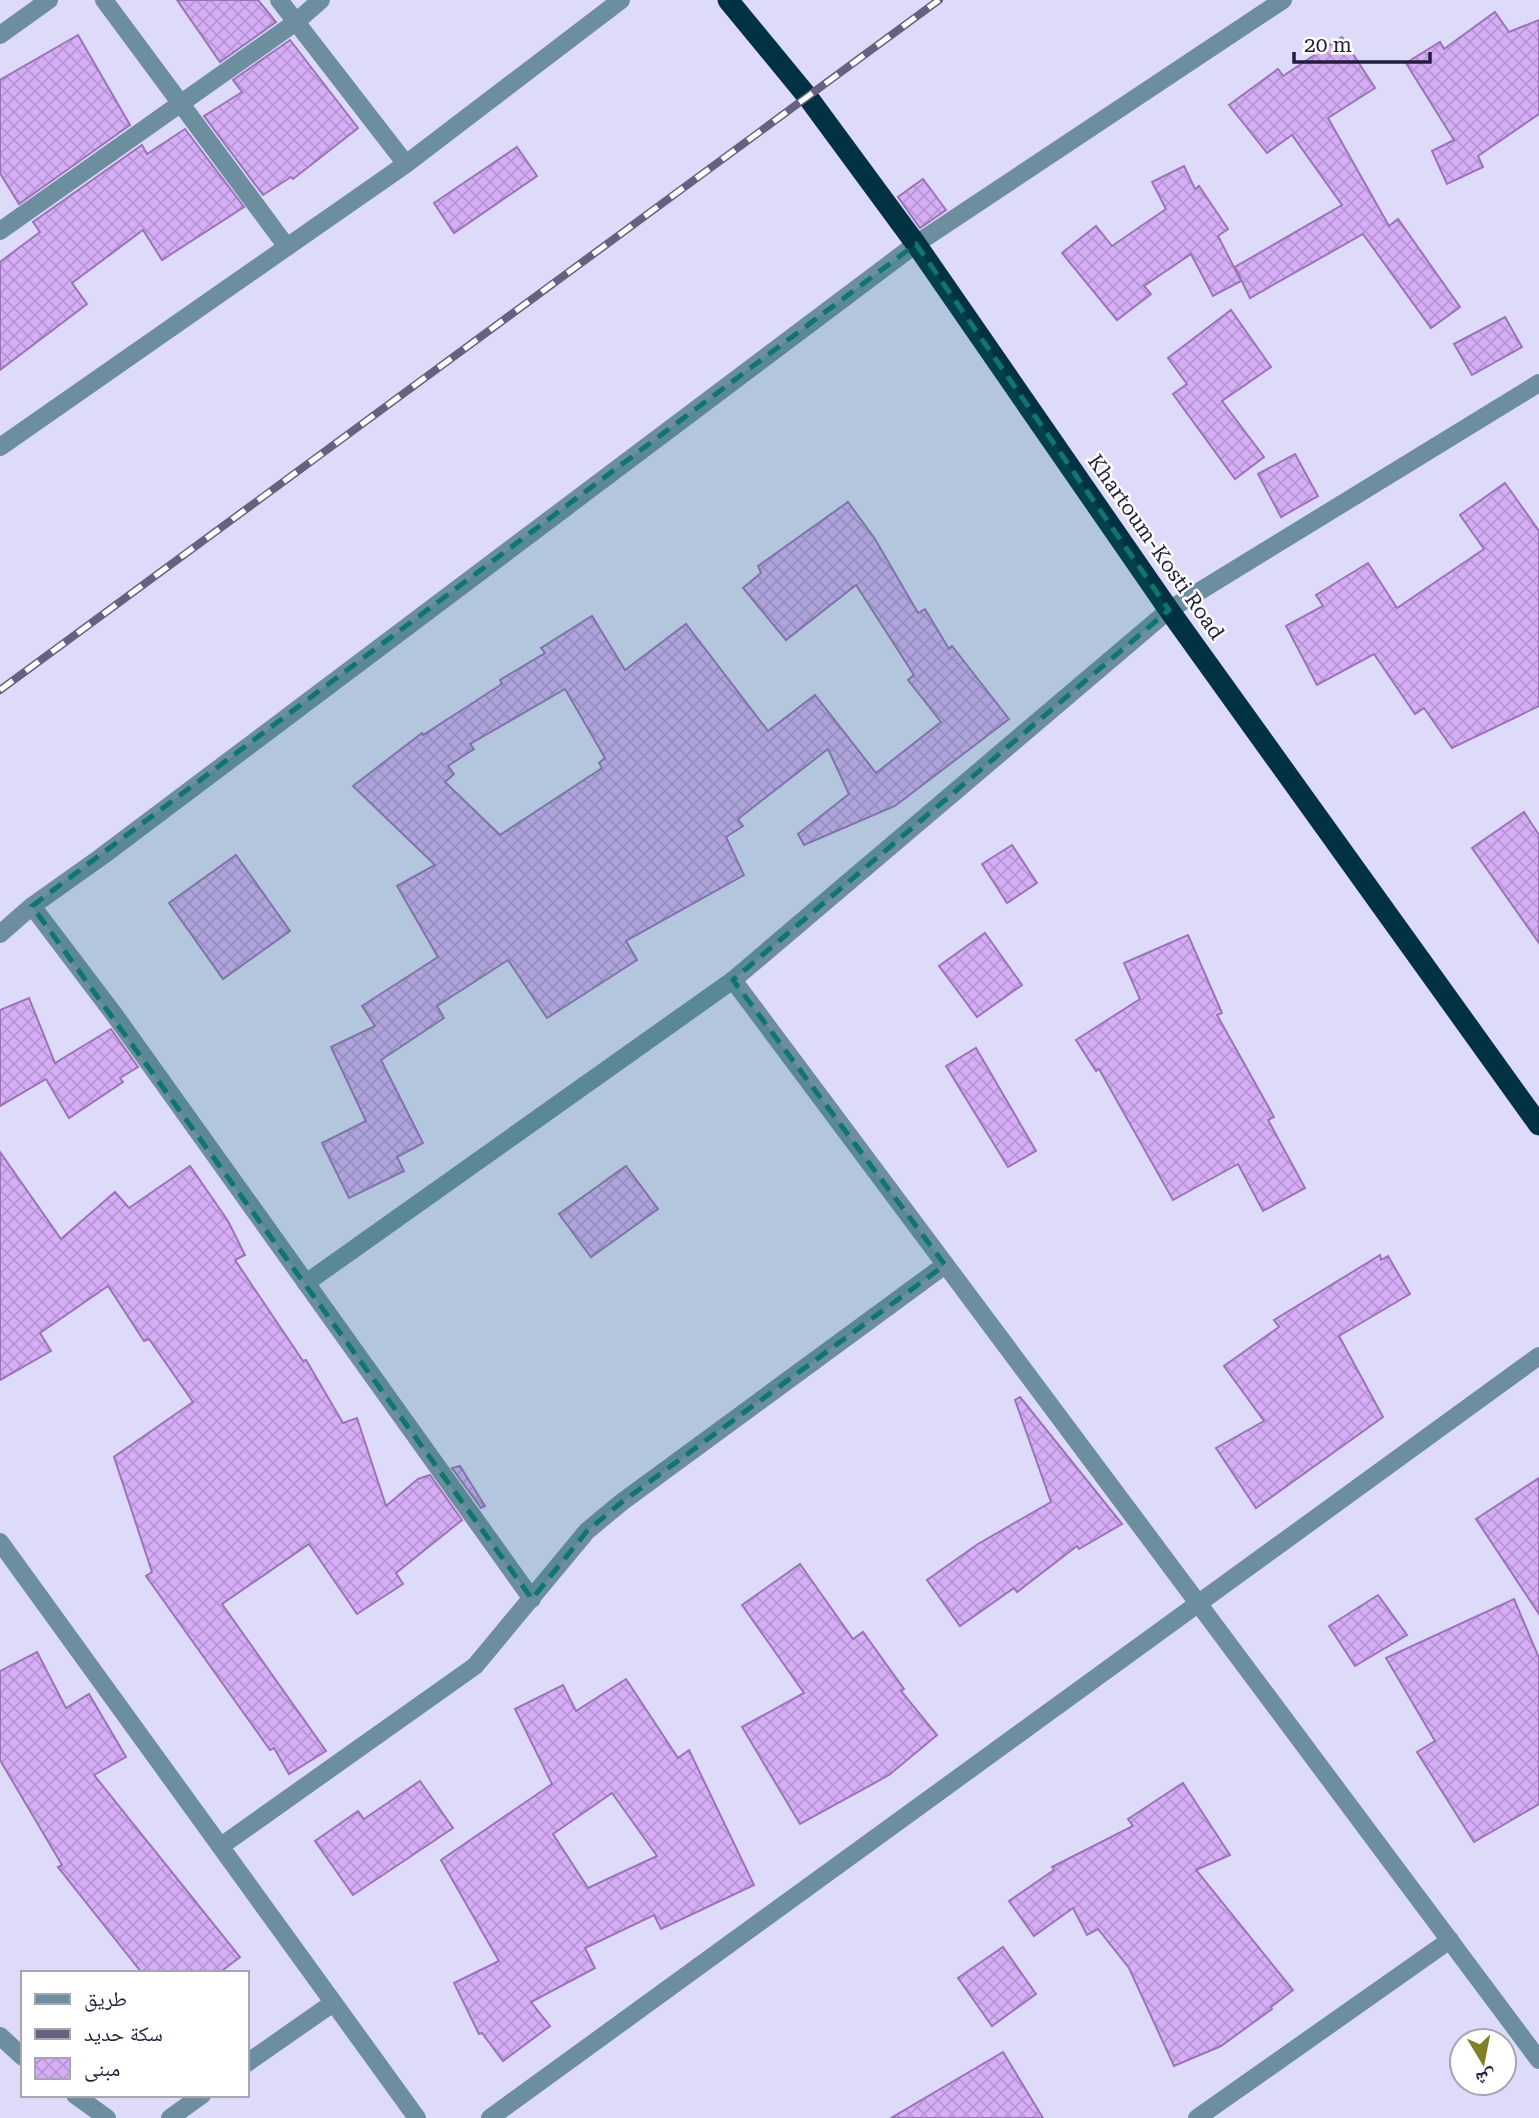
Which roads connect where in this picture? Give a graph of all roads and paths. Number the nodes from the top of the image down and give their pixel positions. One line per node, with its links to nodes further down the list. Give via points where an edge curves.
1 (49, 0): 9 (street)
2 (104, 0): 10 (street)
3 (279, 0): 8 (street)
4 (321, 0): 8 (street)
5 (621, 0): 11 (street)
6 (728, 0): 13 (highway, Khartoum-Kosti Road, via 807,96)
7 (1283, 0): 13 (street)
8 (296, 22): 10 (street); 11 (street)
9 (0, 34)
10 (180, 103): 12 (street); 14 (street)
11 (406, 164): 14 (street)
12 (0, 231)
13 (916, 244): 17 (highway, Khartoum-Kosti Road); 18 (street)
14 (287, 247): 16 (street)
15 (1539, 383): 17 (street)
16 (0, 447)
17 (1169, 610): 20 (street); 21 (highway, Khartoum-Kosti Road)
18 (32, 906): 19 (street); 23 (street)
19 (0, 933)
20 (733, 980): 22 (street); 23 (street)
21 (1539, 1125)
22 (945, 1265): 26 (street, via 622,1502 587,1531); 27 (street)
23 (306, 1283): 26 (street)
24 (1539, 1356): 27 (street)
25 (0, 1542): 28 (street)
26 (532, 1599): 28 (street, via 475,1666)
27 (1198, 1604): 29 (street); 40 (street)
28 (221, 1846): 30 (street)
29 (1450, 1940): 33 (street); 41 (street)
30 (333, 2003): 34 (street); 39 (street)
31 (0, 2036): 32 (street)
32 (21, 2055)
33 (1539, 2060)
34 (248, 2062)
35 (78, 2097): 37 (street)
36 (199, 2097): 38 (street)
37 (107, 2118)
38 (170, 2118)
39 (417, 2118)
40 (490, 2118)
41 (1198, 2118)

